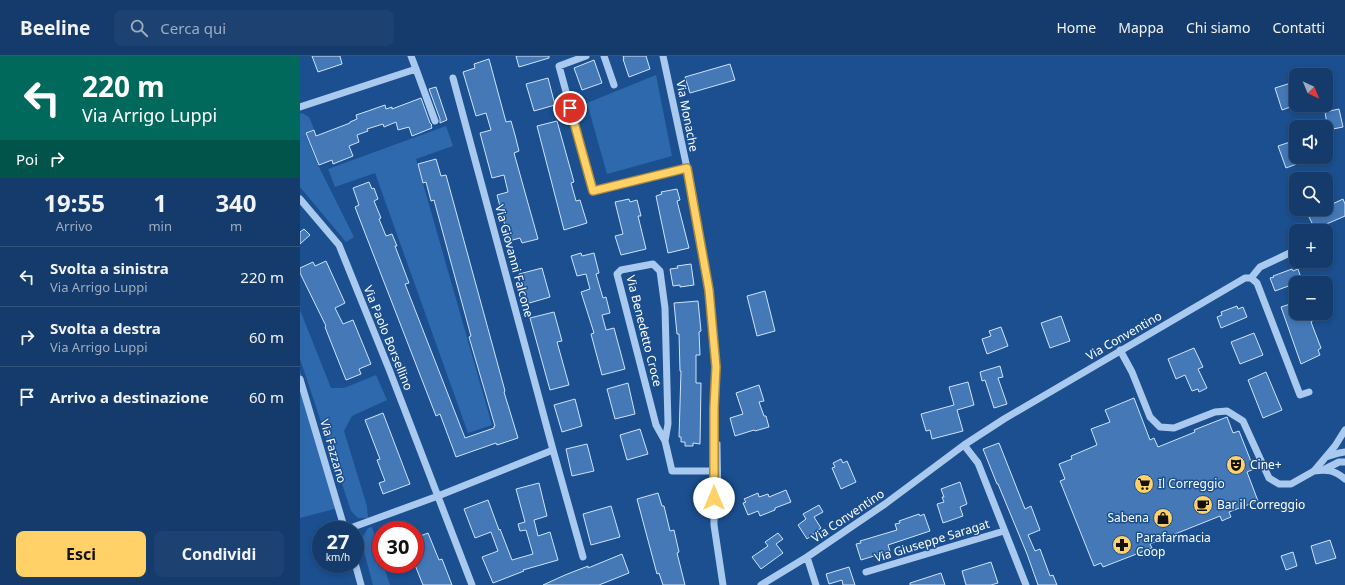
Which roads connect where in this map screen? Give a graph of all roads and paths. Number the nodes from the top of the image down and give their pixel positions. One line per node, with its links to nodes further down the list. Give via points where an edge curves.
1 (412, 56): 5 (street)
2 (586, 56): 10 (street, via 559,66 593,191)
3 (604, 56): 7 (street)
4 (663, 56): 10 (street, Via Monache)
5 (416, 69): 8 (street); 9 (street)
6 (453, 78): 20 (street, Via Giovanni Falcone)
7 (614, 85)
8 (300, 106)
9 (435, 121)
10 (687, 168): 26 (street, Via Monache, via 709,290 716,367)
11 (300, 199): 28 (street, Via Paolo Borsellino, via 339,245)
12 (1289, 254): 13 (street, Via Conventino, via 1260,268)
13 (1251, 278): 14 (street, Via Conventino, via 1245,278); 16 (street, via 1257,282 1300,395)
14 (1120, 350): 19 (street, Via Conventino); 25 (street, via 1150,417 1160,427 1174,428 1214,412 1228,411 1243,421 1270,478 1279,484 1291,484)
15 (300, 379): 29 (street, Via Fazzano)
16 (1309, 392)
17 (1345, 430): 22 (street)
18 (665, 441): 18 (street, Via Benedetto Croce, via 668,424 664,308 660,271 653,264 621,270 617,274 656,425); 26 (street, Via Benedetto Croce, via 672,471)
19 (964, 445): 31 (street, via 978,463); 33 (street, Via Conventino, via 885,504)
20 (553, 450): 28 (street); 32 (street, Via Giovanni Falcone)
21 (1345, 452): 22 (street)
22 (1325, 458): 25 (street)
23 (1345, 462): 24 (street)
24 (1325, 469): 25 (street); 27 (street)
25 (1314, 471)
26 (714, 472): 38 (street, Via Monache, via 714,524)
27 (1345, 478)
28 (438, 496): 30 (street); 37 (street, Via Paolo Borsellino)
29 (342, 521)
30 (364, 523)
31 (1004, 531): 34 (street, Via Giuseppe Saragat); 41 (street)
32 (583, 557)
33 (807, 557): 39 (street, Via Conventino); 40 (street)
34 (866, 572)
35 (358, 573): 36 (street)
36 (361, 585)
37 (472, 585)
38 (724, 585)
39 (761, 585)
40 (816, 585)
41 (1026, 585)

